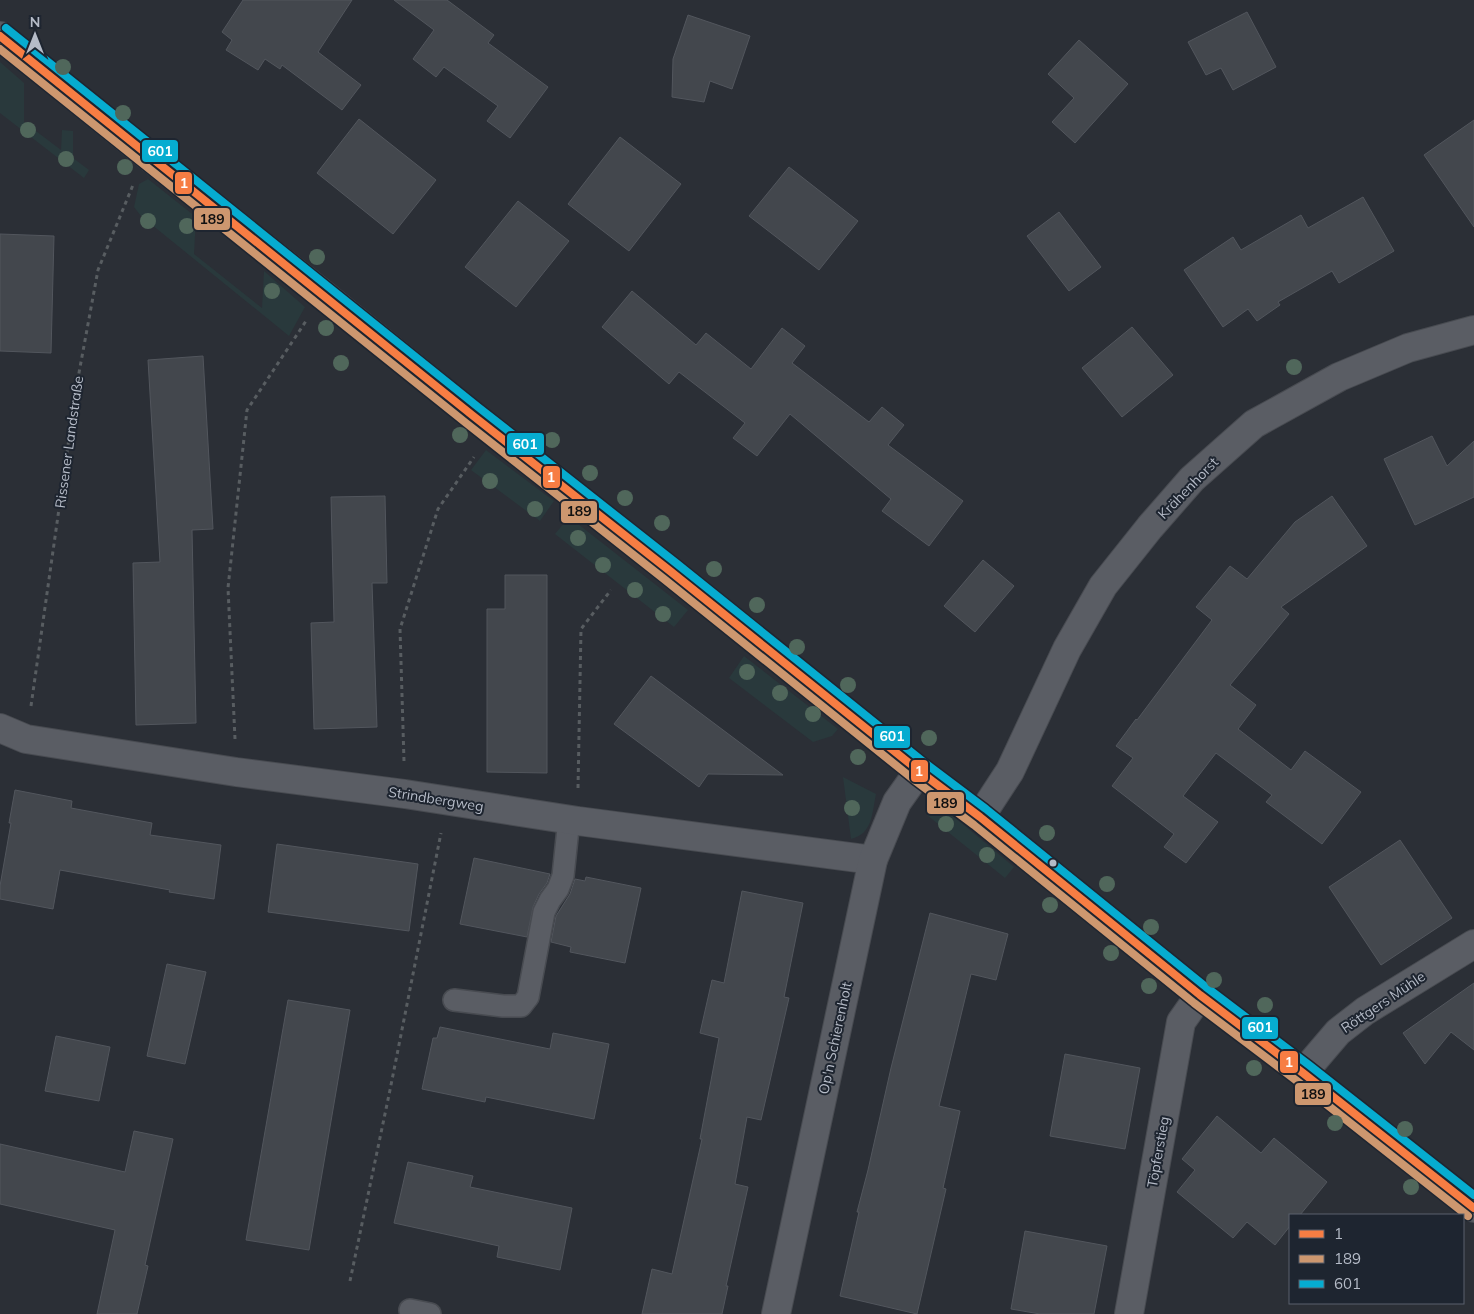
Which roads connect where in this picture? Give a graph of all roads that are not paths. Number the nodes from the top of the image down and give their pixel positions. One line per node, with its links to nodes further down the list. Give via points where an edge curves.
1 (0, 36): 4 (main road)
2 (1474, 330): 5 (street, Krähenhorst, via 1408,348 1339,377 1254,424 1192,479 1103,586 1067,649 1010,771)
3 (0, 728): 6 (street, Strindbergweg, via 26,739)
4 (918, 771): 5 (main road); 7 (street, Op'n Schierenholt, via 897,802)
5 (980, 818): 9 (main road)
6 (574, 820): 7 (street, Strindbergweg); 10 (lane, via 564,876 544,912 528,996 521,1006)
7 (873, 860): 13 (street, Op'n Schierenholt)
8 (1474, 944): 11 (street, Röttgers Mühle, via 1365,1011 1338,1032)
9 (1200, 995): 11 (main road); 14 (street, Töpferstieg, via 1181,1022)
10 (454, 1000)
11 (1303, 1073): 12 (main road)
12 (1474, 1208)
13 (776, 1314)
14 (1129, 1314)

